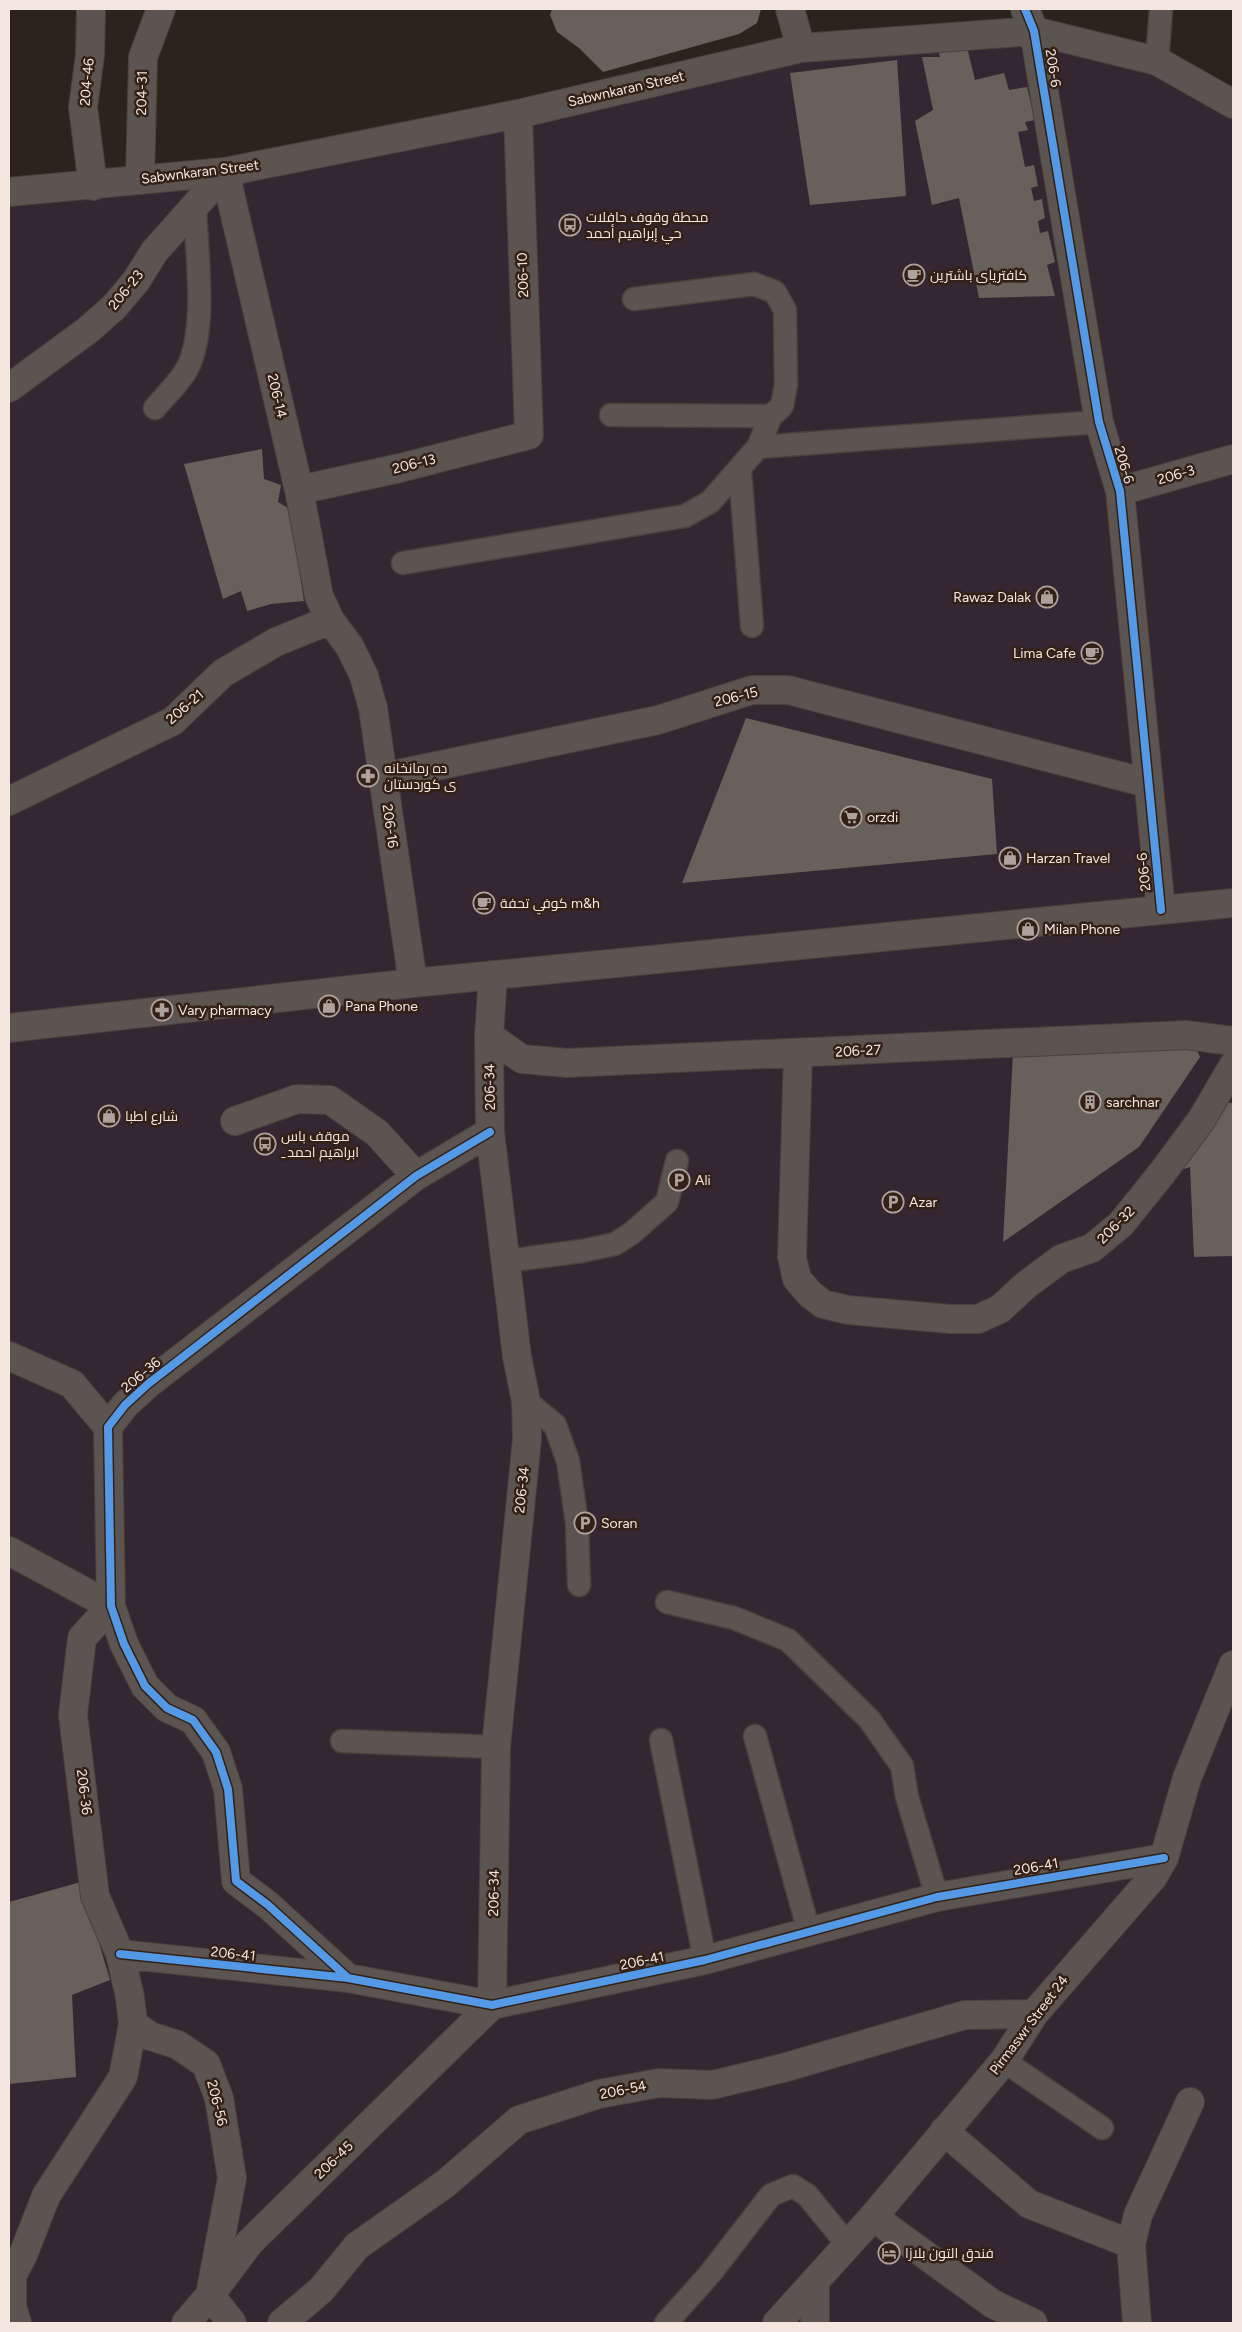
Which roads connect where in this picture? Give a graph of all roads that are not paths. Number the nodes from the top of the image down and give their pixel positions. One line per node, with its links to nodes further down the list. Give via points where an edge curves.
1 (90, 9): 12 (street, 204-46, via 90,55 84,107)
2 (161, 9): 11 (street, 204-31, via 143,57)
3 (790, 9): 6 (street)
4 (1161, 9): 7 (lane)
5 (1029, 20): 6 (street, Sabwnkaran Street); 7 (street, Sabwnkaran Street); 20 (street, 206-6)
6 (801, 48): 9 (street, Sabwnkaran Street)
7 (1157, 61): 8 (street, Sabwnkaran Street)
8 (1233, 104)
9 (518, 114): 10 (street, Sabwnkaran Street); 21 (street, 206-10)
10 (225, 172): 11 (street, Sabwnkaran Street); 14 (street, 206-23); 25 (street, 206-14)
11 (140, 180): 12 (street, Sabwnkaran Street)
12 (93, 186): 13 (street, Sabwnkaran Street)
13 (9, 192)
14 (195, 206): 16 (street, 206-23, via 154,252 114,307); 17 (lane, via 197,337 186,369)
15 (634, 300): 19 (lane, via 754,284 775,292 785,310 786,385 782,406)
16 (9, 388)
17 (155, 408)
18 (612, 415): 19 (lane)
19 (771, 416): 22 (lane)
20 (1099, 422): 22 (lane); 26 (street, 206-6)
21 (529, 435): 25 (street, 206-13)
22 (758, 447): 24 (lane)
23 (1233, 459): 26 (street, 206-3)
24 (740, 470): 27 (lane, via 710,502 684,516); 29 (lane)
25 (299, 490): 28 (street, 206-14, via 319,596)
26 (1120, 491): 31 (street, 206-6)
27 (403, 563)
28 (330, 620): 30 (street, 206-16, via 350,647 364,676 373,708); 32 (street, 206-21, via 276,642 223,673 173,721)
29 (752, 626)
30 (383, 777): 31 (street, 206-15, via 658,720 752,690 788,690); 36 (street, 206-16)
31 (1147, 783): 34 (street, 206-6)
32 (9, 801)
33 (1233, 903): 34 (street)
34 (1161, 910): 35 (street)
35 (493, 975): 36 (street); 38 (street, 206-34)
36 (413, 983): 37 (street)
37 (9, 1028)
38 (489, 1036): 40 (street, 206-27, via 522,1059 567,1063); 43 (street, 206-34)
39 (1233, 1041): 40 (street, 206-27, via 1186,1035)
40 (798, 1054): 41 (street, 206-32, via 792,1257 797,1279 823,1304 848,1310 950,1319 978,1319 1000,1309 1061,1259 1092,1248 1121,1224 1202,1119)
41 (1233, 1066)
42 (235, 1122): 45 (street, via 297,1099 330,1100 377,1133)
43 (490, 1132): 45 (street, 206-36); 46 (street, 206-34)
44 (677, 1161): 46 (lane, via 667,1202 632,1234 615,1244)
45 (416, 1176): 49 (street, 206-36, via 148,1384)
46 (506, 1261): 48 (street, 206-34, via 517,1357)
47 (9, 1356): 49 (street, via 72,1384)
48 (526, 1401): 51 (lane, via 555,1425 568,1461); 58 (street, 206-34, via 527,1440)
49 (108, 1426): 53 (street)
50 (9, 1551): 53 (street)
51 (579, 1585)
52 (667, 1602): 60 (lane, via 734,1618 788,1640 869,1719 902,1766 907,1797)
53 (111, 1606): 62 (street, 206-36, via 82,1638 74,1715 95,1896); 64 (street, via 124,1644 145,1686 167,1708 193,1720 216,1752 228,1789 236,1880)
54 (1233, 1665): 59 (street, Pirmaswr Street 24, via 1187,1778)
55 (755, 1736): 61 (lane)
56 (661, 1740): 63 (lane)
57 (342, 1742): 58 (lane)
58 (496, 1747): 65 (street, 206-34)
59 (1164, 1858): 60 (street, 206-41); 66 (street, Pirmaswr Street 24, via 1153,1877)
60 (937, 1898): 61 (street, 206-41)
61 (808, 1932): 63 (street, 206-41)
62 (120, 1954): 64 (street, 206-41); 67 (street)
63 (706, 1960): 65 (street, 206-41)
64 (348, 1978): 65 (street, 206-41)
65 (492, 2005): 77 (street, 206-45, via 250,2242)
66 (1034, 2014): 68 (street, Pirmaswr Street 24); 81 (street, 206-54, via 965,2015 783,2068 712,2085 659,2083 608,2092 519,2120 445,2184 357,2246 321,2290)
67 (134, 2024): 73 (street, via 123,2077); 77 (street, 206-56, via 150,2036 178,2045 206,2064 219,2098 232,2178)
68 (1004, 2060): 70 (lane); 71 (street, Pirmaswr Street 24)
69 (1190, 2102): 74 (street, via 1138,2215)
70 (1102, 2128)
71 (944, 2131): 72 (street, Pirmaswr Street 24); 74 (street, via 1029,2204)
72 (873, 2217): 75 (street, Pirmaswr Street 24); 85 (street, via 993,2304)
73 (21, 2230): 78 (street, via 12,2276 12,2306)
74 (1131, 2244): 86 (street)
75 (848, 2245): 76 (street, Pirmaswr Street 24); 82 (lane, via 807,2195 792,2186 770,2195 709,2275)
76 (815, 2282): 83 (street, Pirmaswr Street 24); 84 (street)
77 (210, 2295): 79 (street, 206-45); 80 (street)
78 (17, 2323)
79 (186, 2323)
80 (232, 2323)
81 (282, 2323)
82 (666, 2323)
83 (777, 2323)
84 (815, 2323)
85 (1033, 2323)
86 (1137, 2323)

